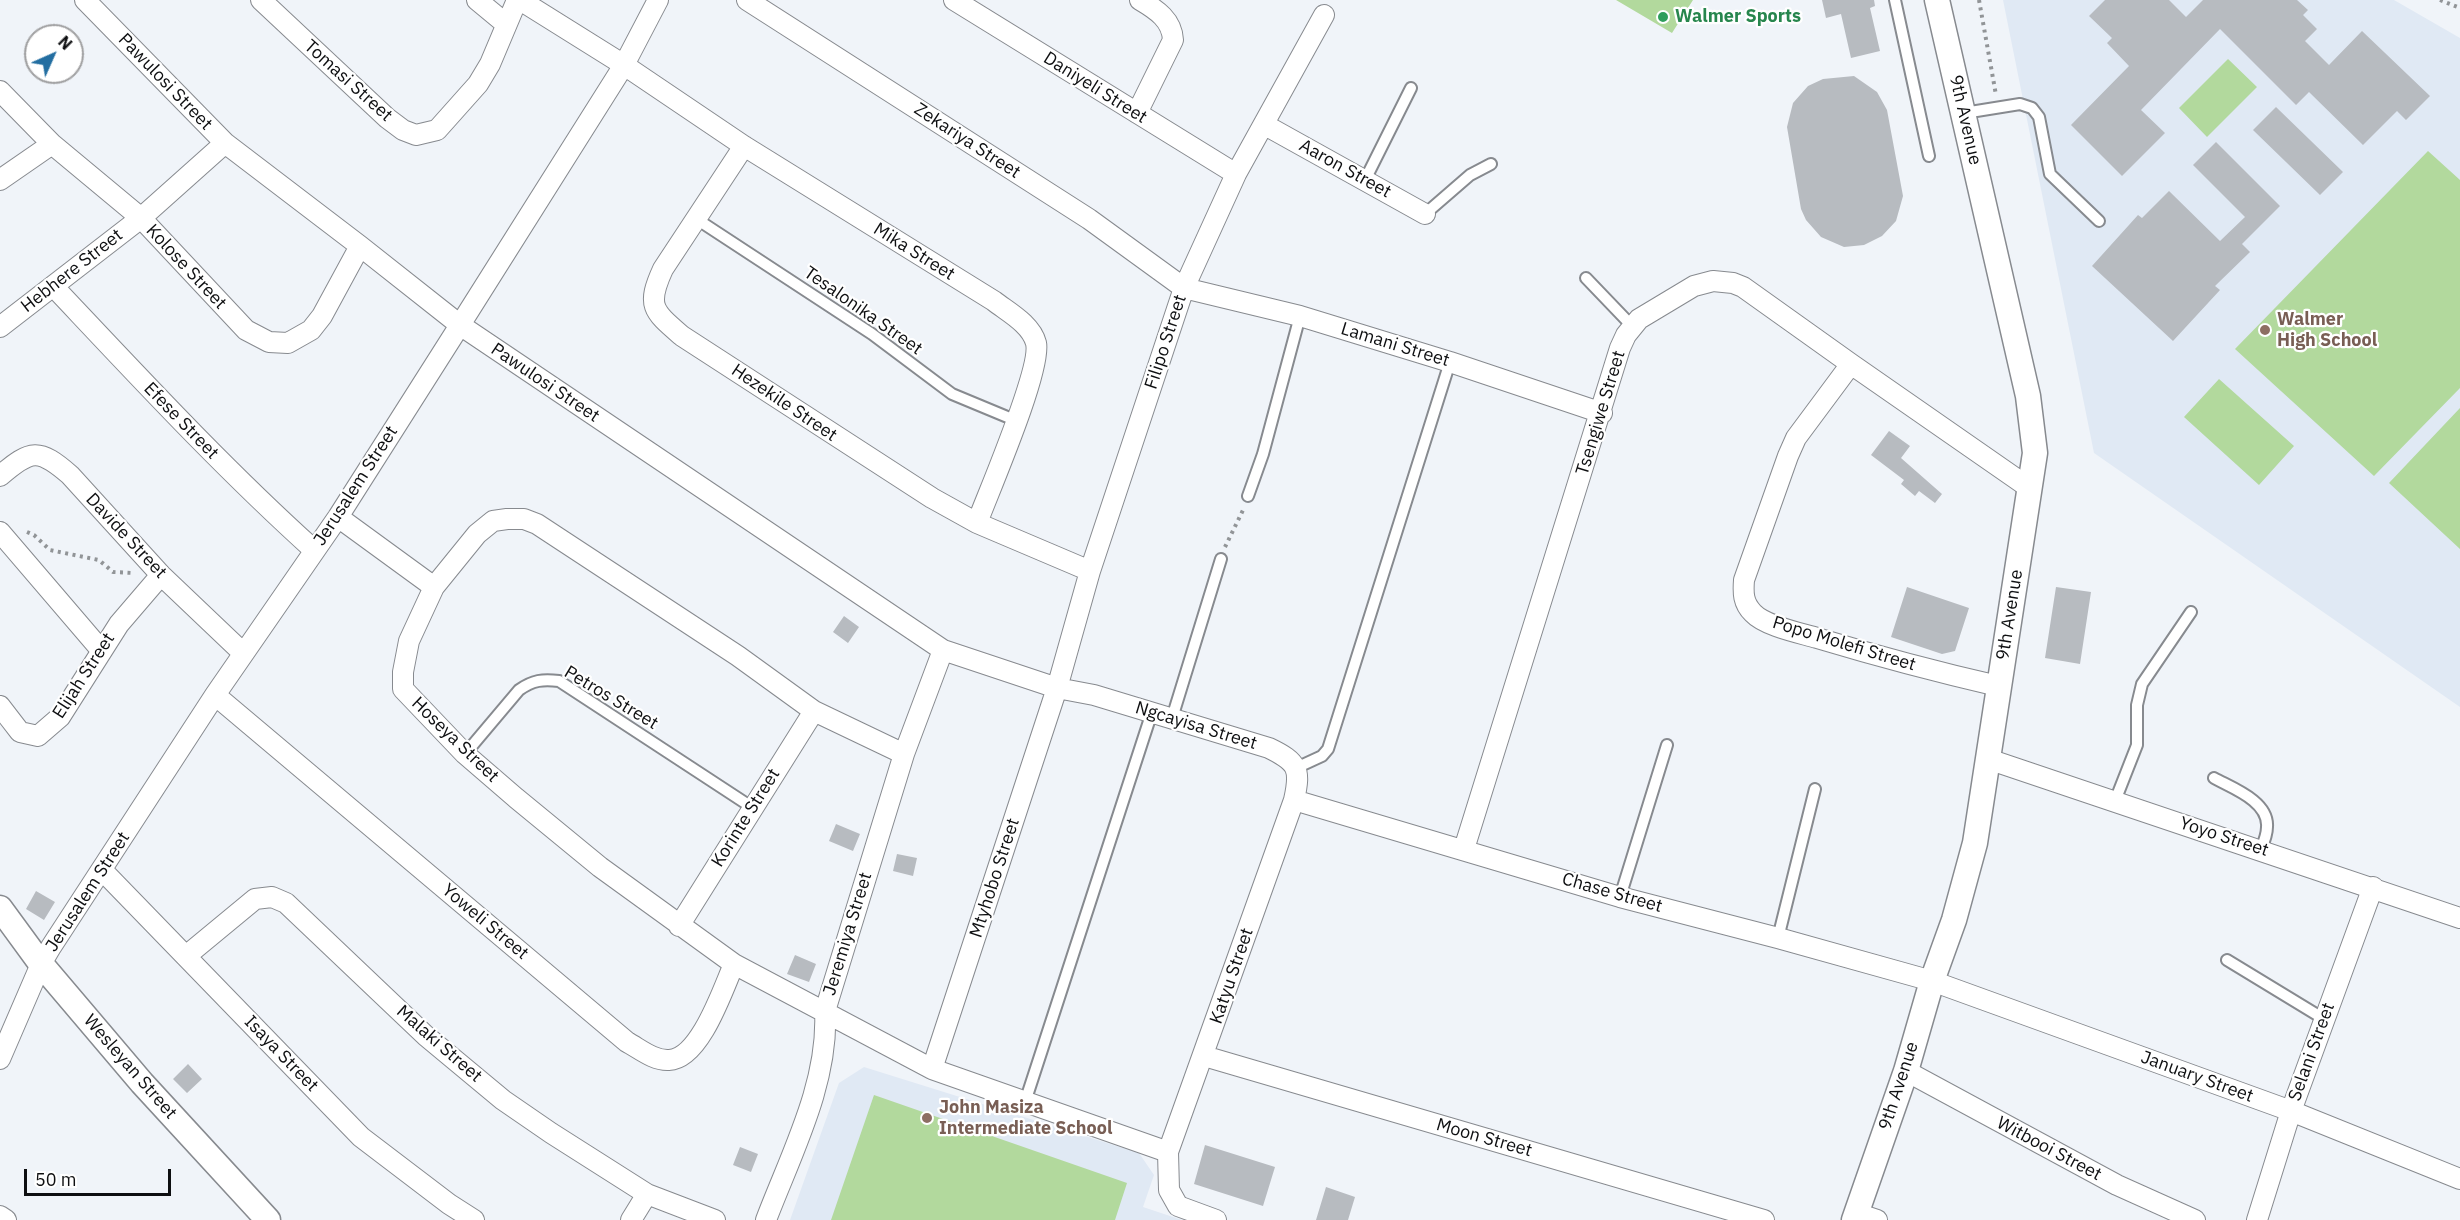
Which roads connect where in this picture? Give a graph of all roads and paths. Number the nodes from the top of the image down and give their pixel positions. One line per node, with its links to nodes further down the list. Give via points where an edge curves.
1 (85, 0): 23 (street, Pawulosi Street)
2 (261, 0): 15 (street, Tomasi Street, via 387,118 416,135 437,130 478,84)
3 (477, 0): 15 (street)
4 (518, 0): 15 (street, Tomasi Street); 16 (street, Mika Street)
5 (658, 0): 16 (street, Jerusalem Street)
6 (747, 0): 38 (street, Zekariya Street, via 1089,219)
7 (954, 0): 20 (street, Daniyeli Street)
8 (1140, 0): 20 (street, via 1173,28 1173,40)
9 (1895, 0): 26 (lane)
10 (1937, 0): 21 (street, 9th Avenue)
11 (1979, 0): 19 (path)
12 (2440, 0): 13 (path)
13 (2460, 8)
14 (1324, 15): 22 (street, Filipo Street)
15 (506, 24)
16 (624, 65): 25 (street, Mika Street); 40 (street, Jerusalem Street)
17 (1411, 88): 30 (lane)
18 (0, 91): 24 (street, Kolose Street)
19 (1998, 108): 21 (lane); 34 (lane, via 2027,104 2036,111 2050,174)
20 (1137, 113): 28 (street, Daniyeli Street)
21 (1964, 113): 48 (street, 9th Avenue, via 2028,396 2034,453)
22 (1265, 125): 28 (street, Filipo Street); 30 (street, Aaron Street)
23 (225, 143): 32 (street, Hebhere Street); 35 (street, Pawulosi Street)
24 (52, 144): 29 (street); 32 (street, Kolose Street)
25 (744, 146): 33 (street, Hezekile Street); 46 (street, Mika Street, via 994,301 1027,327 1036,352)
26 (1929, 156)
27 (1491, 164): 31 (lane, via 1470,175)
28 (1236, 174): 38 (street, Filipo Street)
29 (0, 180)
30 (1365, 180): 31 (street, Aaron Street)
31 (1425, 214)
32 (141, 218): 35 (street, Kolose Street, via 246,330 269,342 288,343 311,330); 37 (street, Hebhere Street)
33 (695, 218): 46 (lane, Tesalonika Street, via 872,334 952,394); 51 (street, Hezekile Street, via 656,285 652,303 658,316 682,336 893,475)
34 (2099, 222)
35 (360, 246): 40 (street, Pawulosi Street)
36 (1586, 278): 42 (lane)
37 (53, 286): 41 (street, Hebhere Street); 54 (street, Efese Street, via 156,397)
38 (1184, 288): 39 (street, Lamani Street); 56 (street, Filipo Street)
39 (1300, 316): 43 (street, Lamani Street); 49 (lane)
40 (460, 326): 50 (street, Jerusalem Street); 61 (street, Pawulosi Street)
41 (0, 327)
42 (1633, 327): 44 (street, Tsengiwe Street, via 1639,319 1694,286 1721,281 1743,287); 45 (street, Tsengiwe Street, via 1620,348)
43 (1450, 362): 45 (street, Lamani Street); 74 (lane, via 1331,741 1322,756)
44 (1851, 364): 48 (street, Tsengiwe Street); 63 (street, Popo Molefi Street, via 1796,438 1788,456 1744,580 1747,606 1754,615 1785,629)
45 (1602, 413): 80 (street, Tsengiwe Street)
46 (1017, 421): 51 (street, Mika Street)
47 (0, 476): 57 (street, Davide Street, via 26,456 42,455 56,463)
48 (2028, 487): 63 (street, 9th Avenue, via 2011,621)
49 (1248, 496): 55 (path)
50 (338, 517): 54 (street, Jerusalem Street); 58 (street)
51 (977, 523): 56 (street, Hezekile Street)
52 (0, 532): 60 (street)
53 (25, 532): 57 (path, via 50,550 99,560 113,572)
54 (314, 550): 62 (street, Jerusalem Street)
55 (1221, 559): 69 (lane)
56 (1090, 571): 64 (street, Filipo Street)
57 (161, 575): 60 (street, Elijah Street); 62 (street, Davide Street)
58 (434, 587): 67 (street, Hoseya Street, via 477,534 493,521 524,519 719,643); 71 (street, Hoseya Street, via 409,641 403,689)
59 (2191, 612): 78 (lane, via 2142,684 2137,705 2137,745)
60 (101, 650): 66 (street, Elijah Street, via 60,717 38,736 20,732)
61 (943, 650): 64 (street, Pawulosi Street); 72 (street, Jeremiya Street)
62 (243, 653): 65 (street, Jerusalem Street)
63 (1998, 686): 73 (street, 9th Avenue)
64 (1057, 688): 68 (street, Ngcayisa Street); 98 (street, Mtyhobo Street)
65 (214, 695): 82 (street, Jerusalem Street); 92 (street, Yoweli Street, via 627,1042 655,1058 678,1059 700,1038)
66 (0, 706)
67 (814, 711): 72 (street, Hoseya Street); 79 (street, Korinte Street)
68 (1152, 712): 69 (street, Ngcayisa Street); 100 (lane)
69 (1172, 717): 74 (street, Ngcayisa Street, via 1269,748 1286,756)
70 (1667, 745): 84 (lane)
71 (465, 754): 79 (lane, Petros Street, via 519,690 542,679 559,681); 87 (street, Hoseya Street, via 600,867)
72 (904, 754): 94 (street, Jeremiya Street)
73 (1988, 759): 78 (street, Yoyo Street); 93 (street, 9th Avenue, via 1975,843)
74 (1296, 768): 77 (street)
75 (2214, 778): 81 (lane, via 2251,799 2264,812 2268,826)
76 (1815, 789): 88 (lane)
77 (1294, 800): 80 (street, Chase Street); 96 (street, Katyu Street)
78 (2115, 801): 81 (street, Yoyo Street)
79 (753, 808): 87 (street, Korinte Street)
80 (1464, 849): 84 (street, Chase Street)
81 (2261, 849): 83 (street, Yoyo Street)
82 (102, 870): 89 (street, Isaya Street); 91 (street, Jerusalem Street)
83 (2373, 886): 86 (street, Yoyo Street); 95 (street, Selani Street)
84 (1620, 897): 88 (street, Chase Street)
85 (0, 908): 91 (street, Wesleyan Street)
86 (2460, 918)
87 (679, 926): 92 (street, Hoseya Street)
88 (1778, 938): 93 (street, Chase Street)
89 (186, 956): 104 (street, Malaki Street, via 255,899 272,897 286,903 426,1036 503,1100); 109 (street, Isaya Street, via 362,1137)
90 (2228, 960): 95 (lane)
91 (41, 964): 97 (street, Jerusalem Street); 108 (street, Wesleyan Street)
92 (734, 964): 94 (street, Hoseya Street)
93 (1932, 981): 99 (street, 9th Avenue); 101 (street, January Street)
94 (825, 1011): 98 (street); 112 (street, Jeremiya Street, via 826,1034 818,1084)
95 (2324, 1019): 101 (street, Selani Street)
96 (1204, 1056): 102 (street, Katyu Street); 114 (street, Moon Street)
97 (0, 1059)
98 (932, 1069): 100 (street)
99 (1906, 1071): 106 (street, 9th Avenue); 115 (street, Witbooi Street, via 2116,1185)
100 (1025, 1102): 102 (street)
101 (2291, 1111): 103 (street, January Street); 116 (street, Selani Street)
102 (1168, 1152): 113 (street, via 1169,1190 1178,1206)
103 (2460, 1179)
104 (646, 1194): 110 (street); 111 (street, Malaki Street)
105 (0, 1216): 107 (street)
106 (1862, 1218)
107 (6, 1220)
108 (268, 1220)
109 (474, 1220)
110 (631, 1220)
111 (715, 1220)
112 (766, 1220)
113 (1216, 1220)
114 (1764, 1220)
115 (2194, 1220)
116 (2257, 1220)

